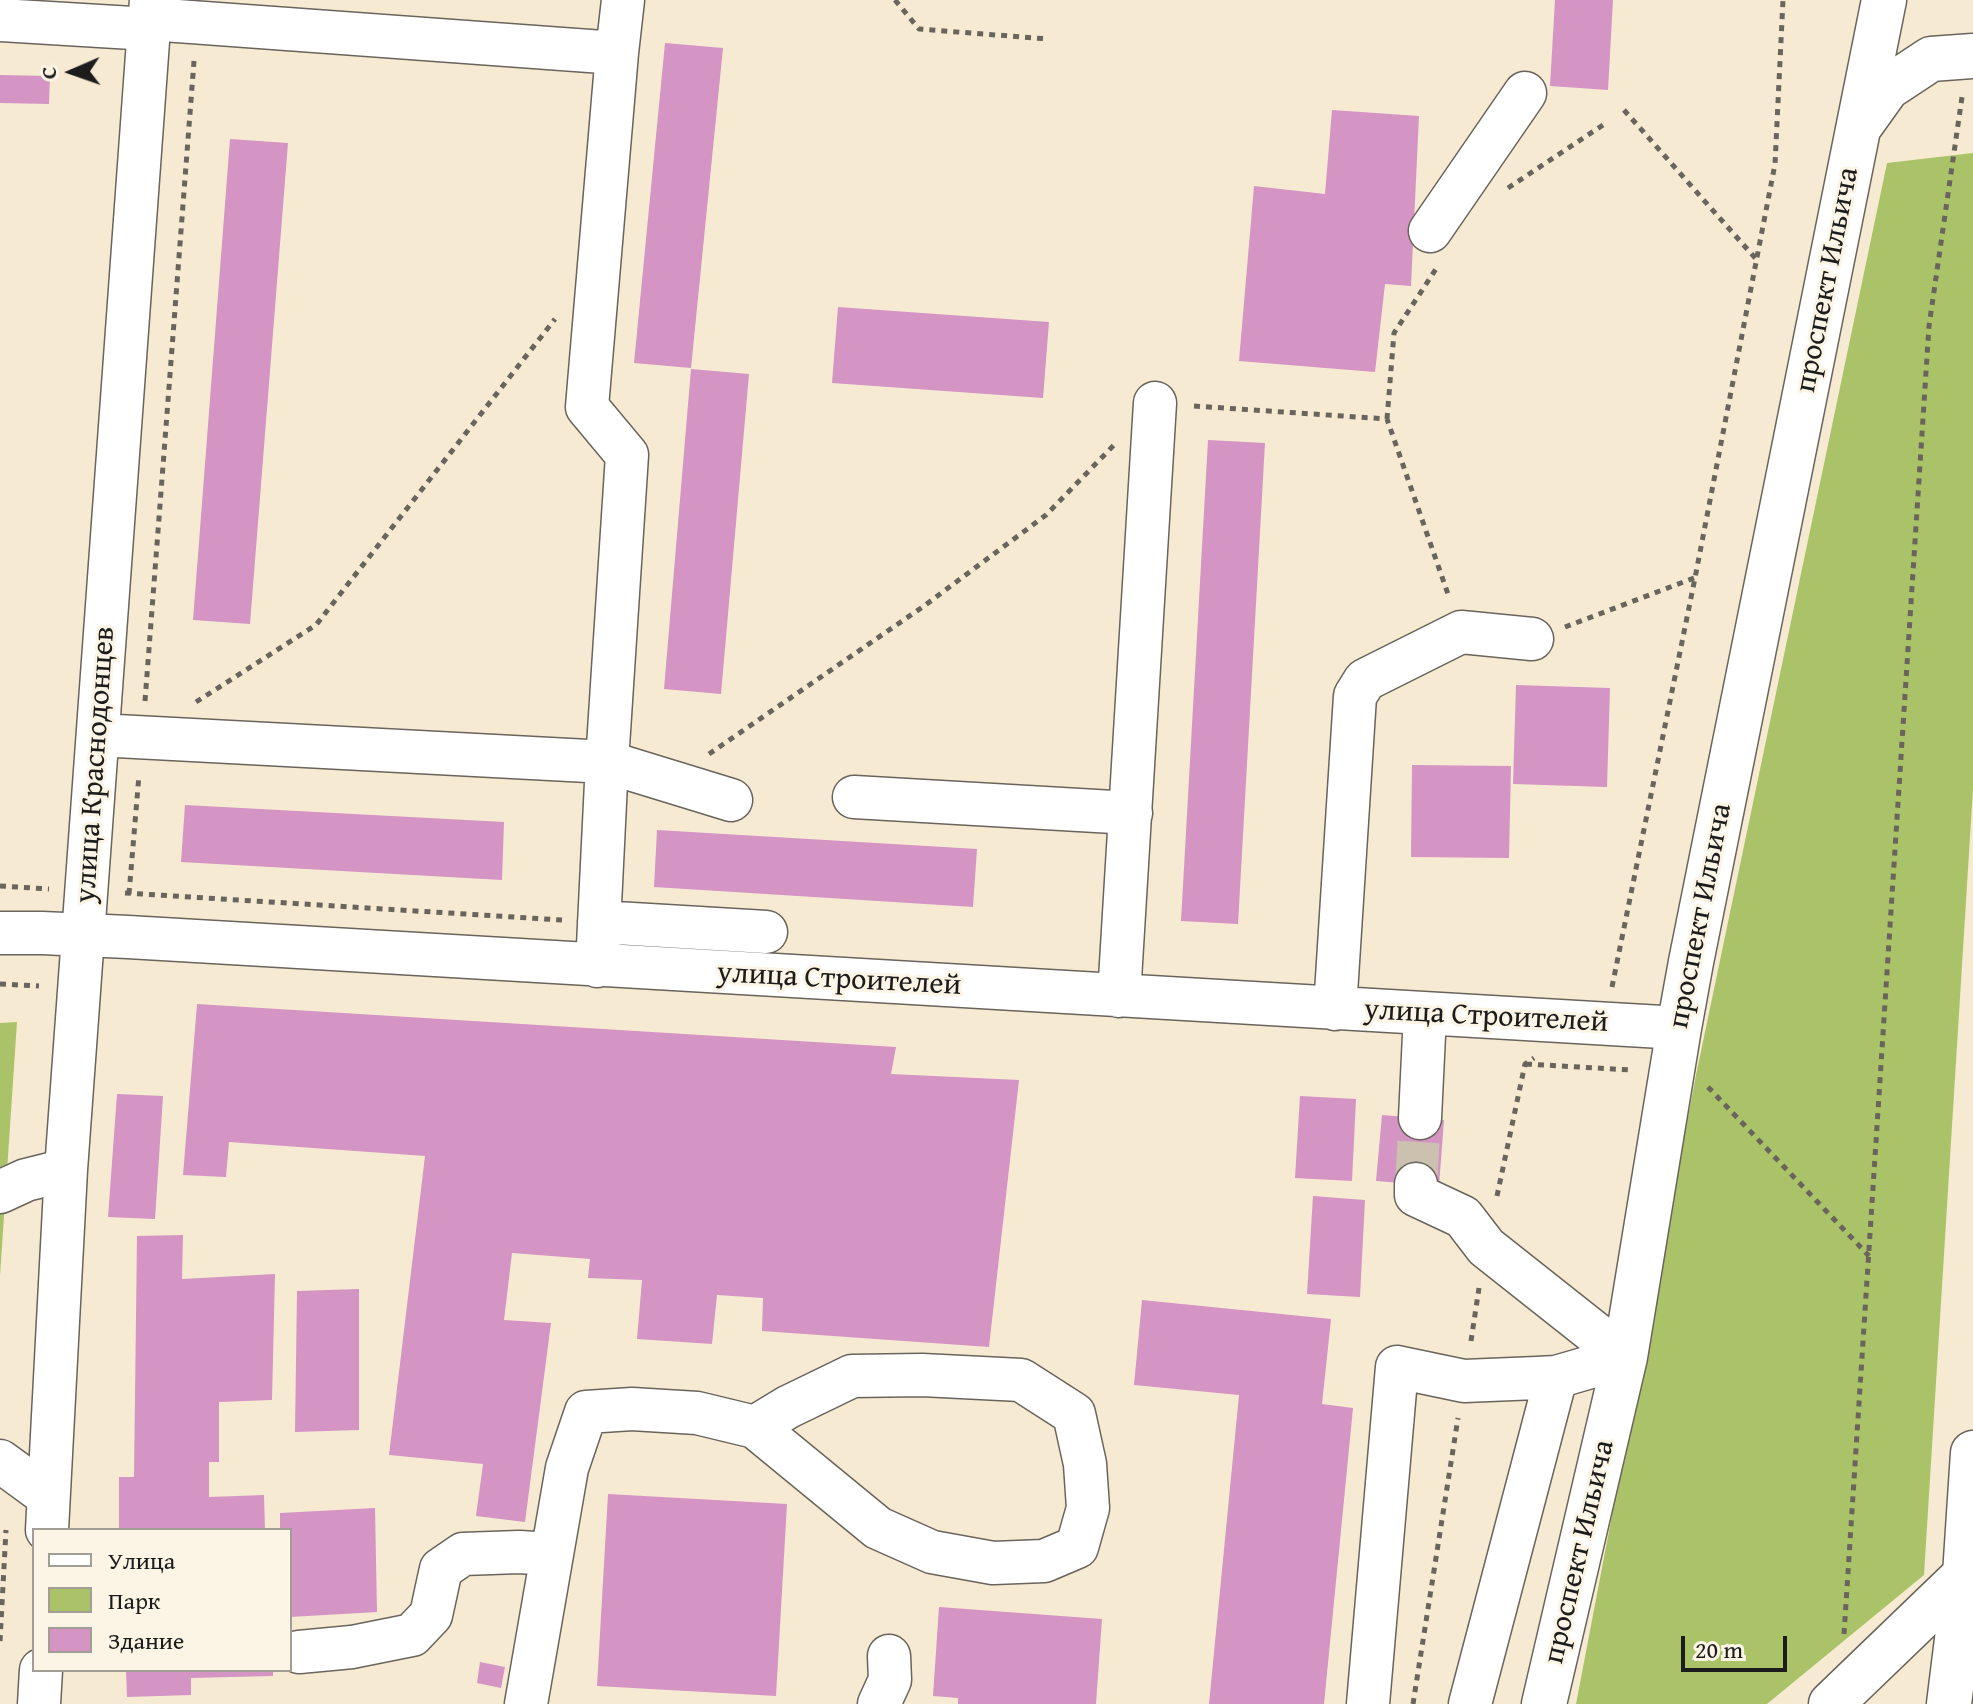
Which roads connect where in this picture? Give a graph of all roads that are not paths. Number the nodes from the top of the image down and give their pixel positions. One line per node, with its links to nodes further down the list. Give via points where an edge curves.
1 (623, 0): 5 (street)
2 (1884, 0): 8 (main road, проспект Ильича)
3 (150, 16): 4 (street); 5 (street); 12 (street, улица Краснодонцев)
4 (0, 20)
5 (617, 53): 13 (street, via 587,407 627,455)
6 (1970, 56): 8 (main road, проспект Ильича, via 1931,59 1887,88)
7 (1525, 93): 9 (street)
8 (1859, 127): 25 (main road, проспект Ильича)
9 (1437, 245)
10 (1155, 403): 16 (street)
11 (1532, 639): 23 (street, via 1461,632 1365,680 1355,696)
12 (98, 735): 13 (street); 20 (street, улица Краснодонцев)
13 (607, 762): 15 (street); 17 (street)
14 (854, 797): 16 (street)
15 (731, 800)
16 (1131, 813): 22 (street)
17 (599, 922): 18 (street); 21 (street)
18 (766, 932)
19 (0, 933): 20 (street, улица Строителей)
20 (84, 935): 21 (street, улица Строителей); 27 (street, улица Краснодонцев)
21 (597, 966): 22 (street, улица Строителей)
22 (1119, 996): 23 (street, улица Строителей)
23 (1335, 1009): 24 (street, улица Строителей)
24 (1425, 1014): 25 (street, улица Строителей); 26 (street)
25 (1679, 1028): 30 (main road, проспект Ильича)
26 (1420, 1118)
27 (66, 1170): 29 (street); 35 (street, улица Краснодонцев)
28 (1416, 1184): 30 (street, via 1416,1195 1463,1217 1486,1247)
29 (0, 1192)
30 (1625, 1357): 31 (street); 47 (main road, проспект Ильича)
31 (1556, 1377): 45 (street, via 1464,1381 1397,1367); 46 (street)
32 (755, 1427): 32 (street, via 878,1528 932,1552 993,1563 1044,1561 1077,1547 1088,1508 1074,1414 1021,1380 852,1376); 36 (street, via 697,1413 586,1412 567,1468)
33 (1973, 1453): 37 (main road)
34 (0, 1461): 35 (street)
35 (47, 1513)
36 (551, 1554): 38 (street, via 463,1554 441,1569 431,1615 412,1635); 43 (street)
37 (1965, 1575): 41 (main road); 48 (main road)
38 (299, 1652)
39 (889, 1656): 44 (street, via 890,1680)
40 (41, 1672): 42 (street)
41 (1836, 1700)
42 (39, 1704)
43 (526, 1704)
44 (879, 1704)
45 (1368, 1704)
46 (1470, 1704)
47 (1544, 1704)
48 (1949, 1704)

